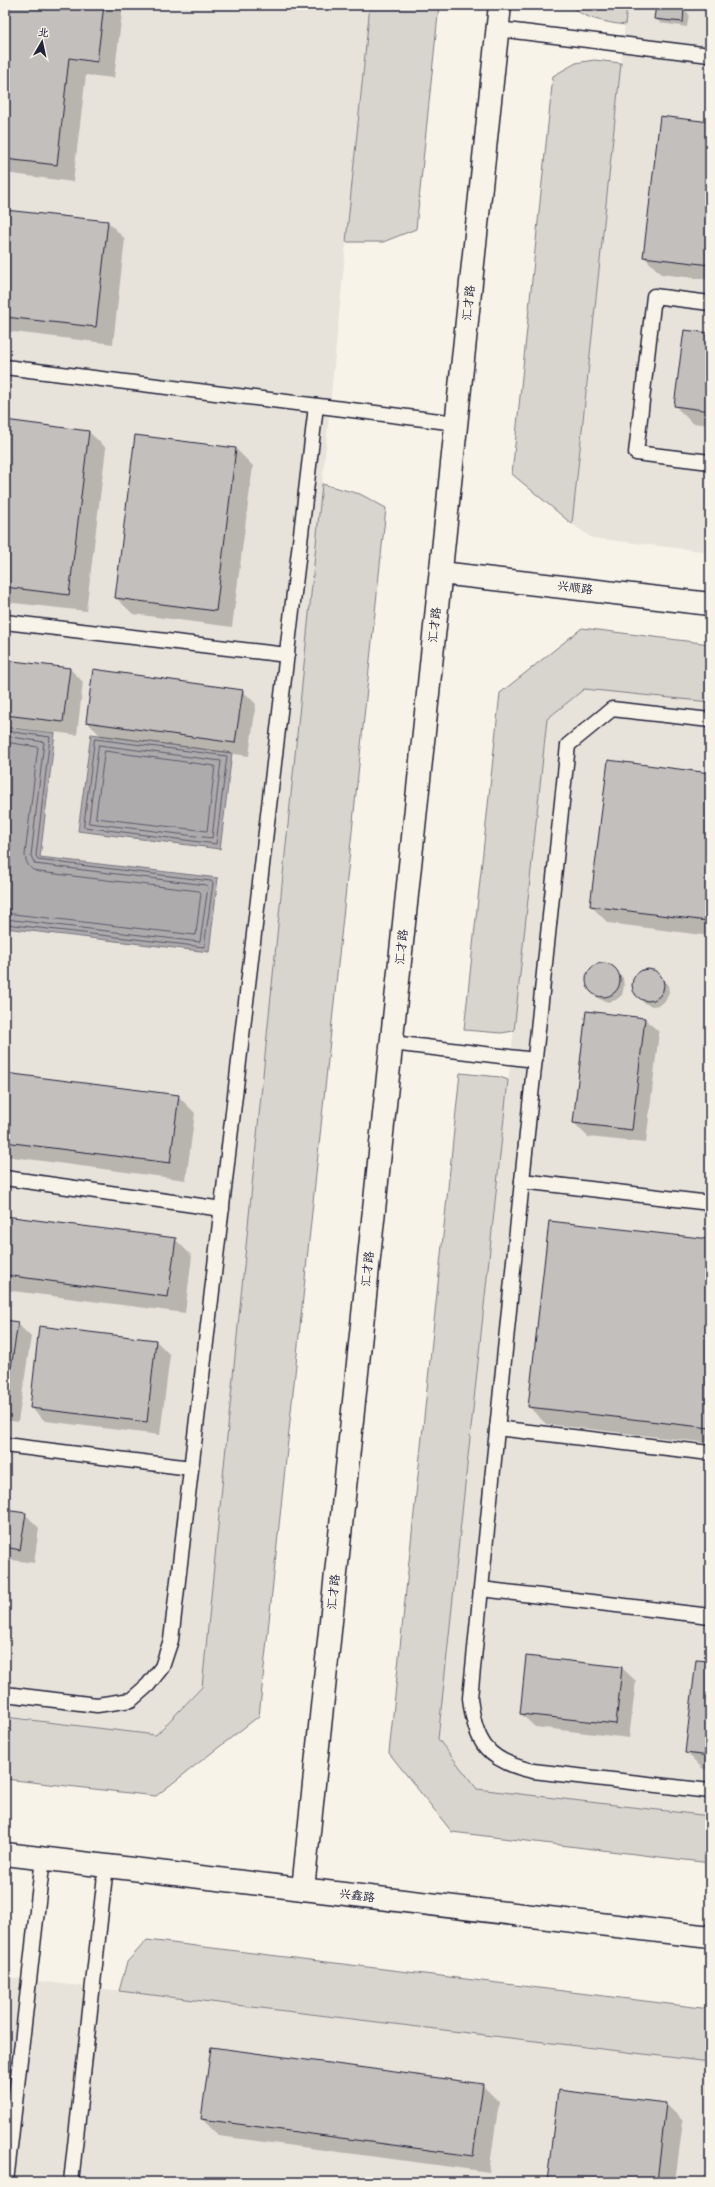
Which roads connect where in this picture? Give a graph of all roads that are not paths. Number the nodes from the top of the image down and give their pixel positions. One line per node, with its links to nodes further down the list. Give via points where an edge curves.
1 (500, 5): 2 (main road, 汇才路)
2 (498, 30): 3 (lane); 7 (main road, 汇才路)
3 (710, 55)
4 (710, 303): 8 (lane, via 654,296 636,453)
5 (5, 367): 6 (lane)
6 (316, 406): 7 (lane); 12 (lane)
7 (456, 423): 9 (main road, 汇才路)
8 (710, 462)
9 (441, 573): 10 (main road, 兴顺路); 14 (main road, 汇才路)
10 (710, 604)
11 (5, 622): 12 (lane)
12 (287, 655): 19 (lane)
13 (710, 720): 15 (lane, via 612,709 568,745)
14 (392, 1043): 15 (lane); 31 (main road, 汇才路)
15 (535, 1060): 17 (lane)
16 (5, 1178): 19 (lane)
17 (522, 1181): 18 (lane); 20 (lane)
18 (710, 1203)
19 (222, 1209): 23 (lane)
20 (497, 1428): 22 (lane); 24 (lane)
21 (5, 1445): 23 (lane)
22 (710, 1453)
23 (191, 1468): 26 (lane, via 171,1640 162,1667 148,1685 131,1700 97,1705)
24 (481, 1589): 25 (lane); 27 (lane, via 470,1698 472,1723 480,1742 496,1756 514,1766 533,1771)
25 (710, 1616)
26 (5, 1694)
27 (710, 1791)
28 (5, 1854): 29 (main road, 兴鑫路)
29 (43, 1858): 30 (main road, 兴鑫路); 33 (lane)
30 (106, 1866): 31 (main road, 兴鑫路); 34 (lane)
31 (303, 1889): 32 (main road, 兴鑫路)
32 (710, 1937)
33 (6, 2182)
34 (71, 2182)

